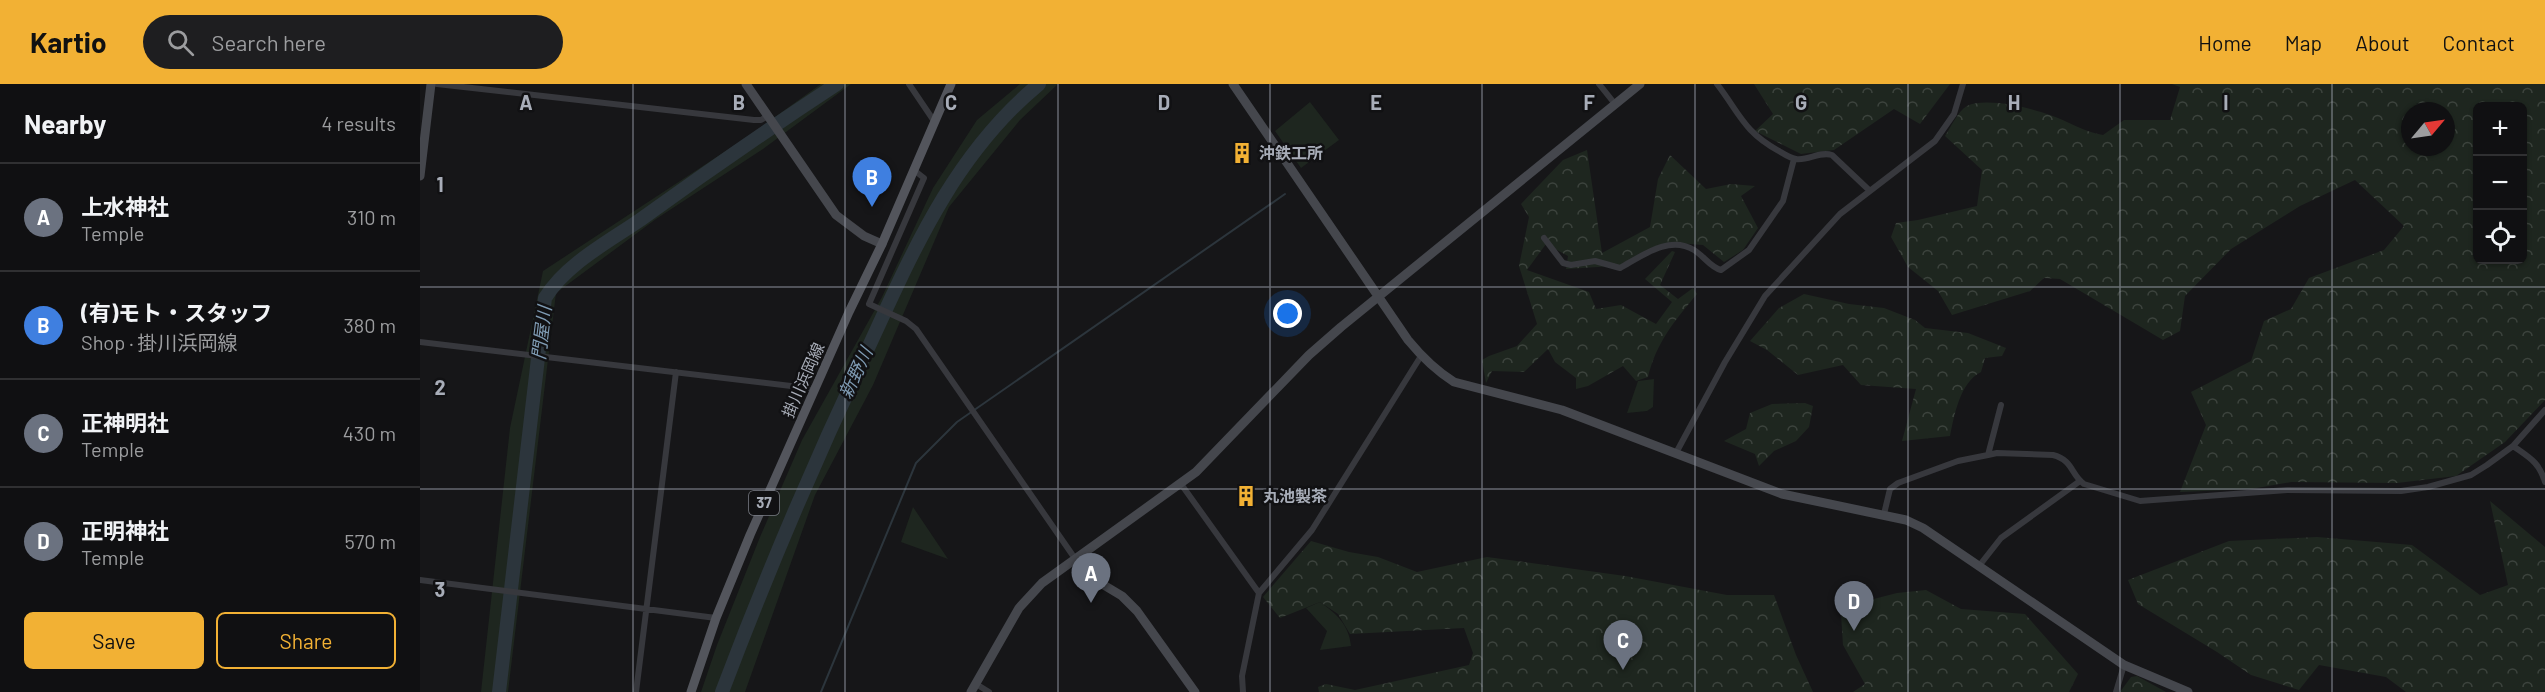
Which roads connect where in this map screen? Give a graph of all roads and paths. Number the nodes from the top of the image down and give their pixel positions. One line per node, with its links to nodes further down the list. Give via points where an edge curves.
1 (431, 84): 16 (street)
2 (437, 84): 12 (street, via 754,120)
3 (746, 84): 12 (street)
4 (909, 84): 13 (street)
5 (951, 84): 13 (main road, 掛川浜岡線 / 37)
6 (1233, 84): 20 (street)
7 (1599, 84): 11 (street)
8 (1640, 84): 11 (street)
9 (1717, 84): 14 (street, via 1743,124 1760,141)
10 (1963, 84): 17 (street, via 1954,114 1935,141)
11 (1615, 104): 20 (street)
12 (768, 116): 19 (street, via 836,215)
13 (934, 121): 15 (main road, 掛川浜岡線 / 37)
14 (1794, 159): 17 (street, via 1832,155); 18 (street, via 1783,201 1749,250 1721,270 1680,244 1651,250 1620,268 1595,261 1571,265 1563,263)
15 (915, 171): 19 (main road, 掛川浜岡線 / 37); 34 (street, via 924,178 869,304 916,329)
16 (420, 176)
17 (1870, 191): 28 (street, via 1840,214 1765,296)
18 (1544, 238)
19 (882, 244): 24 (main road, 掛川浜岡線 / 37)
20 (1378, 296): 22 (street); 32 (street, via 1309,355)
21 (420, 342): 23 (street)
22 (1421, 357): 28 (street, via 1454,381 1563,410); 37 (street, via 1312,530)
23 (676, 372): 24 (street); 38 (street)
24 (816, 389): 39 (main road, 掛川浜岡線 / 37)
25 (2001, 405): 29 (street)
26 (2545, 410): 27 (street)
27 (2512, 446): 30 (street, via 2472,475 2428,488 2401,491 2287,490 2140,501); 31 (street, via 2541,468)
28 (1676, 453): 33 (street, via 1782,494)
29 (1988, 455): 30 (street, via 2056,455 2073,468); 33 (street, via 1898,483 1890,489)
30 (2080, 481): 35 (street, via 2001,538)
31 (2545, 482)
32 (1182, 484): 34 (street); 37 (street)
33 (1884, 514): 35 (street, via 1923,528)
34 (1076, 560): 41 (street, via 1042,583 1018,608); 45 (street, via 1092,578 1137,610)
35 (1979, 566): 40 (street)
36 (420, 580): 38 (street)
37 (1259, 593): 46 (street, via 1242,676)
38 (646, 609): 39 (street); 42 (street)
39 (716, 618): 43 (main road, 掛川浜岡線 / 37)
40 (2124, 665): 47 (street); 48 (street)
41 (974, 688): 44 (street)
42 (636, 692)
43 (691, 692)
44 (988, 692)
45 (1195, 692)
46 (1244, 692)
47 (2116, 692)
48 (2188, 692)

